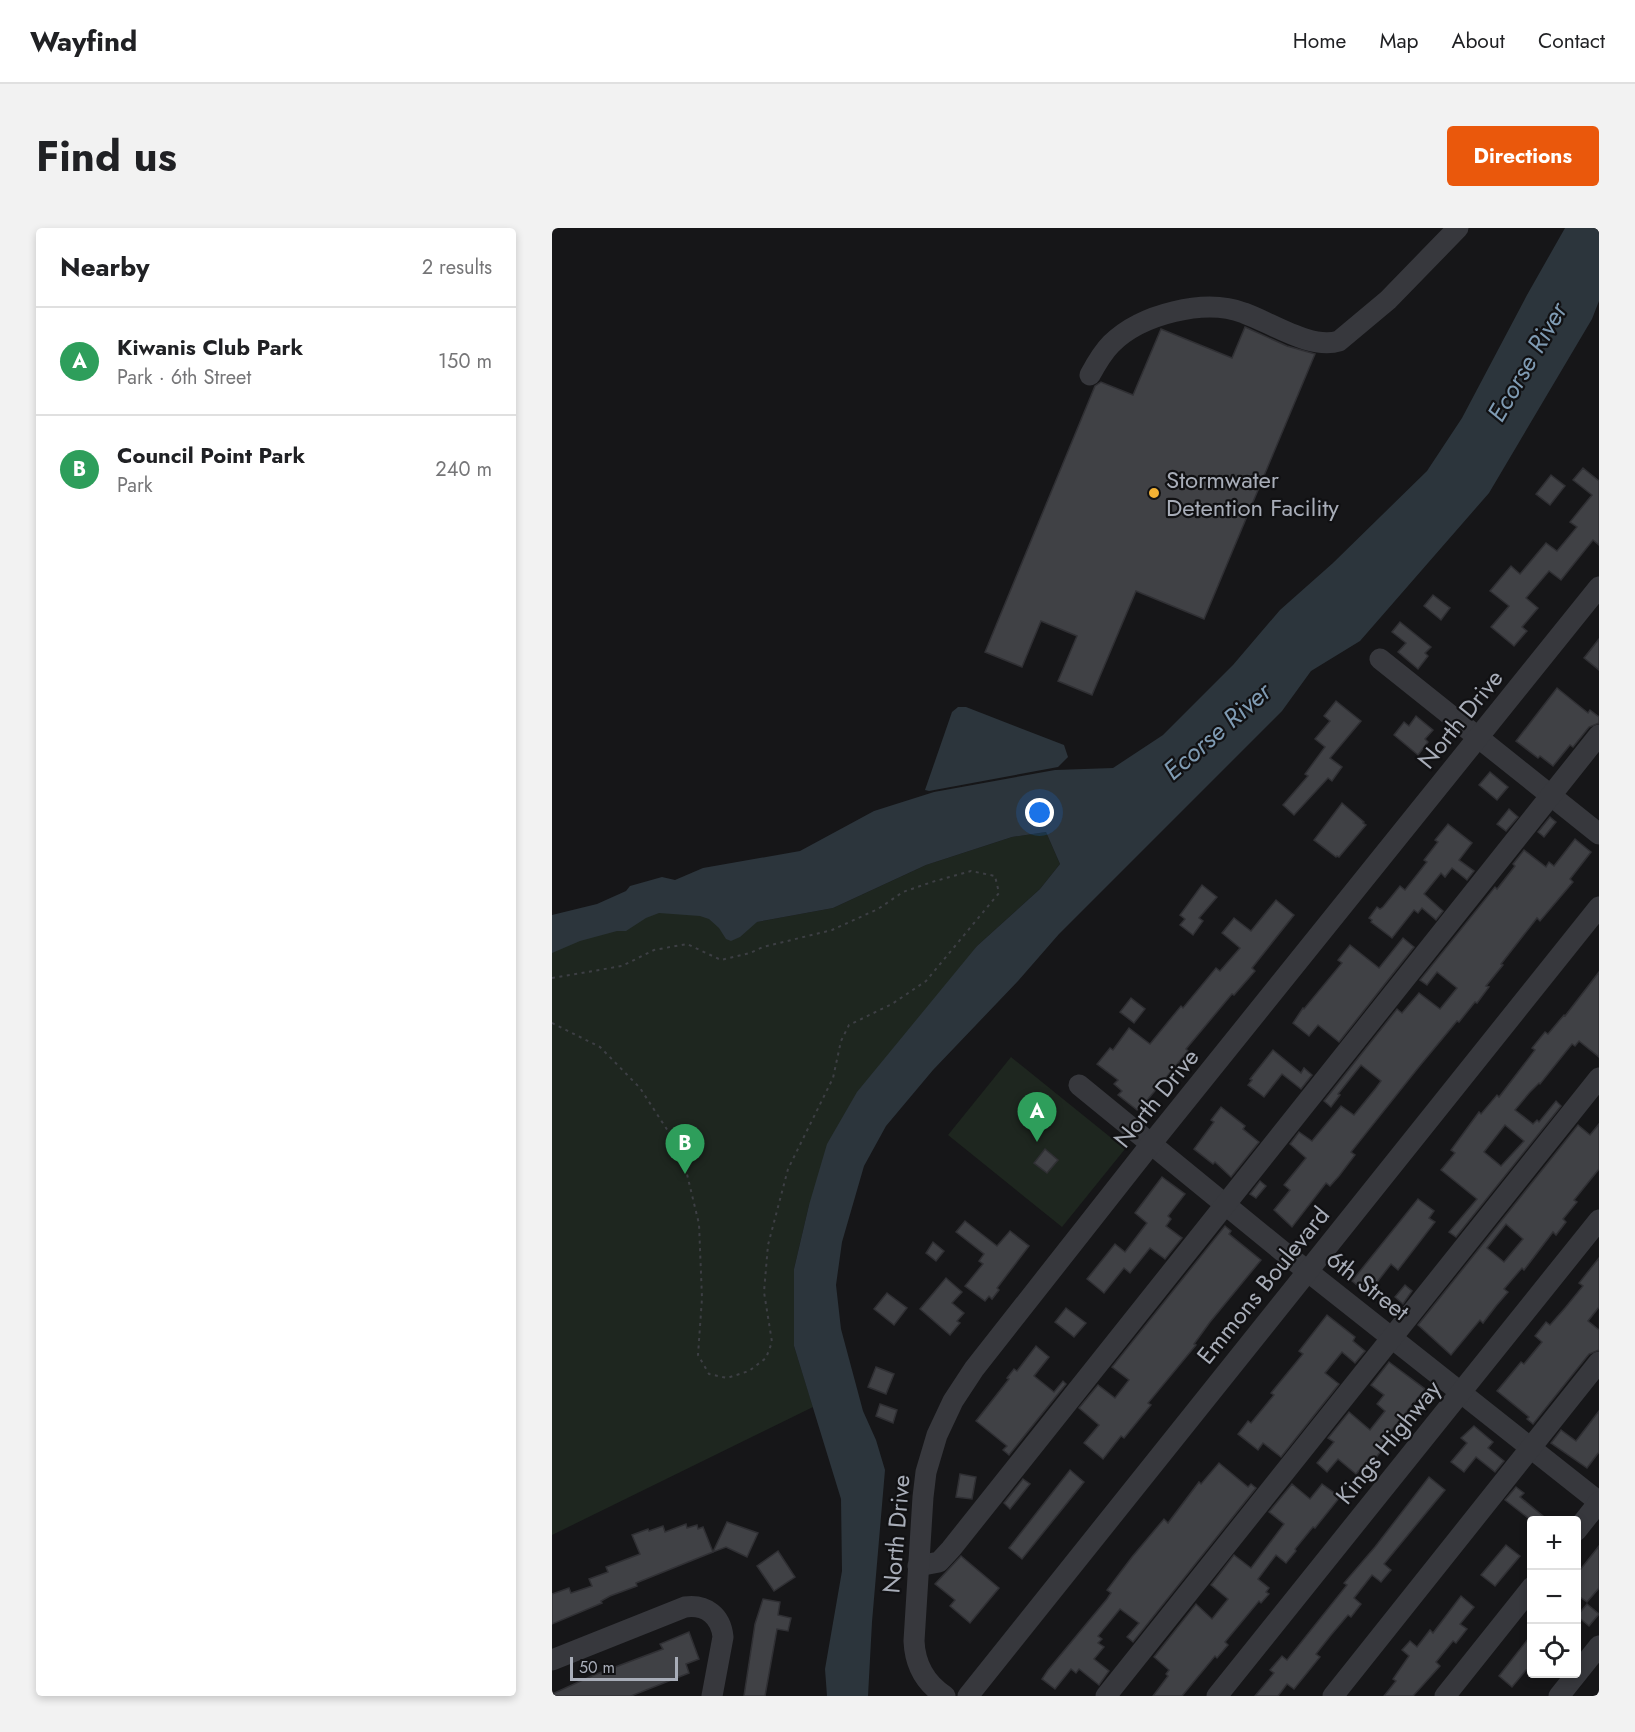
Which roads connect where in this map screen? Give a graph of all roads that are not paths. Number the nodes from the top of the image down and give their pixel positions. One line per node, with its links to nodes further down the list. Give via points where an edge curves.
1 (1458, 228): 2 (street, via 1388,300 1339,342 1316,344 1242,312 1191,308 1128,331 1112,343)
2 (1090, 375)
3 (1599, 587): 6 (street, North Drive)
4 (1380, 658): 6 (street)
5 (1599, 735): 7 (street)
6 (1478, 738): 7 (street); 12 (street, North Drive)
7 (1551, 795): 8 (street); 13 (street)
8 (1599, 834)
9 (1599, 907): 15 (street, Emmons Boulevard)
10 (1599, 1078): 16 (street)
11 (1079, 1085): 12 (street, 6th Street)
12 (1151, 1144): 13 (street, 6th Street); 22 (street, North Drive, via 953,1401 926,1472)
13 (1226, 1204): 15 (street, 6th Street); 22 (street, via 951,1549 939,1562)
14 (1599, 1220): 18 (street, Kings Highway)
15 (1308, 1270): 16 (street, 6th Street); 28 (street, Emmons Boulevard)
16 (1393, 1337): 18 (street, 6th Street); 29 (street)
17 (1599, 1362): 19 (street)
18 (1461, 1391): 19 (street, 6th Street); 30 (street, Kings Highway)
19 (1531, 1447): 20 (street, 6th Street); 31 (street)
20 (1599, 1502): 21 (street)
21 (1581, 1525)
22 (918, 1566): 27 (street, North Drive, via 914,1651 921,1672)
23 (1527, 1593): 32 (street)
24 (1599, 1646): 33 (street)
25 (552, 1660): 26 (street, via 685,1607 698,1606 715,1615 722,1628)
26 (712, 1696)
27 (945, 1696)
28 (968, 1696)
29 (1106, 1696)
30 (1217, 1696)
31 (1333, 1696)
32 (1445, 1696)
33 (1559, 1696)

